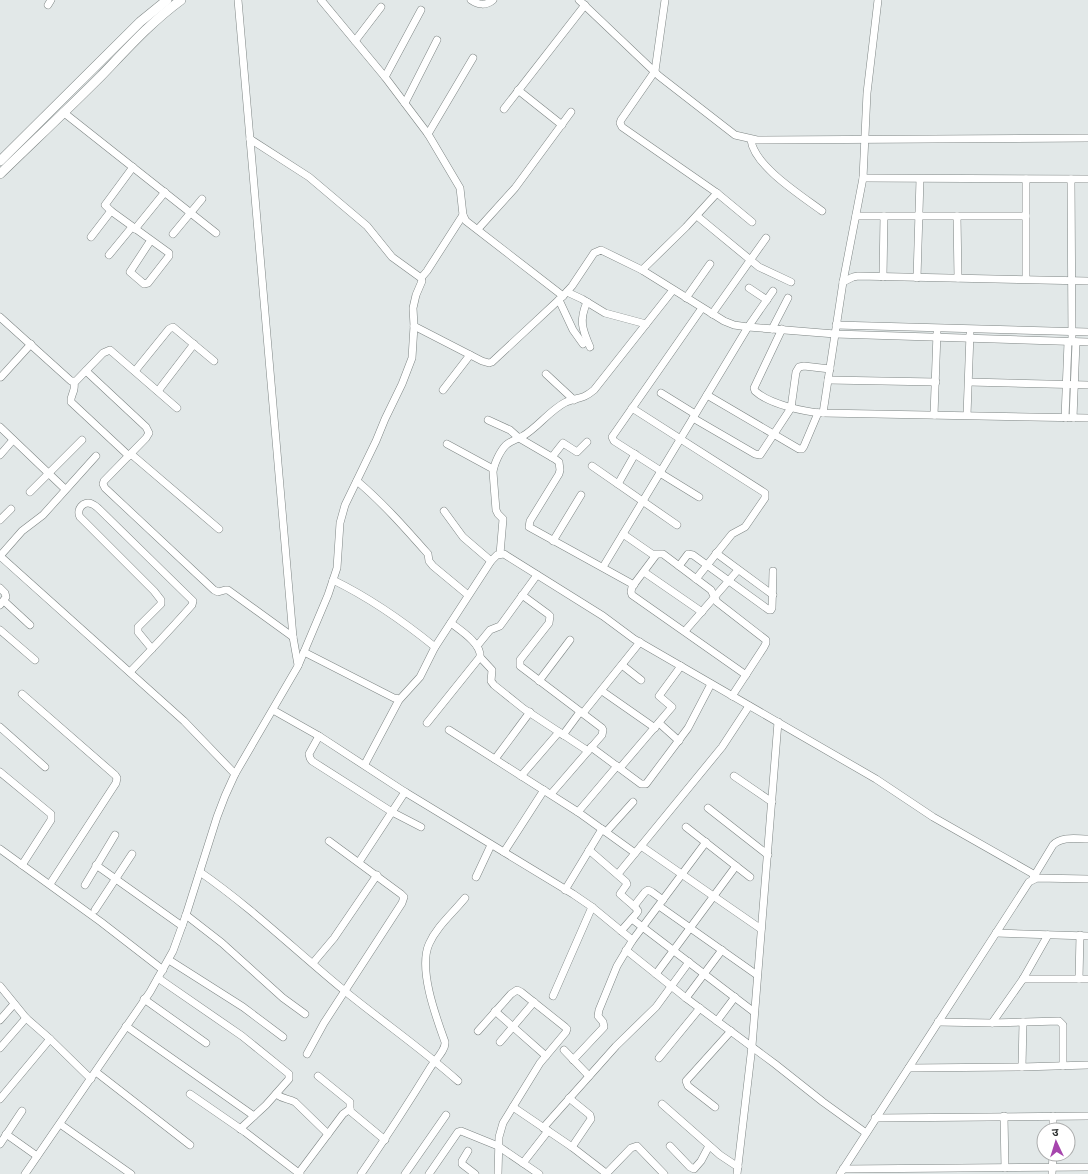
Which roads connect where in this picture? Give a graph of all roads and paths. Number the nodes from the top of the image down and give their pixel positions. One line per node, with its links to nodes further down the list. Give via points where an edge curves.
1 (167, 0): 17 (main road, via 140,22)
2 (181, 0): 19 (main road, via 144,31)
3 (238, 0): 26 (street)
4 (321, 0): 13 (street)
5 (471, 0): 6 (street, via 480,4)
6 (493, 0)
7 (665, 0): 15 (street)
8 (878, 0): 29 (street)
9 (582, 2): 15 (street); 18 (street)
10 (381, 7): 13 (street)
11 (421, 10): 16 (street)
12 (437, 40): 20 (street)
13 (355, 41): 16 (street)
14 (473, 58): 25 (street)
15 (655, 71): 28 (street, via 735,135); 39 (street, via 621,120 622,127)
16 (385, 77): 20 (street)
17 (76, 86): 19 (street); 30 (main road)
18 (518, 90): 21 (street); 24 (street)
19 (84, 93): 22 (main road)
20 (405, 103): 25 (street)
21 (504, 109)
22 (63, 112): 31 (street); 32 (main road)
23 (571, 112): 24 (street)
24 (562, 125): 53 (street, via 515,188)
25 (428, 134): 44 (street, via 460,188)
26 (250, 138): 64 (street, via 308,177 367,226 392,257); 190 (street)
27 (1088, 138): 29 (street)
28 (752, 140): 29 (street); 42 (street, via 753,148 768,169)
29 (864, 140): 33 (street)
30 (0, 161)
31 (133, 167): 38 (street); 41 (street, via 105,204)
32 (0, 174)
33 (863, 178): 34 (street); 46 (street)
34 (920, 178): 35 (street); 48 (street)
35 (1026, 179): 36 (street); 50 (street)
36 (1071, 179): 37 (street); 68 (street)
37 (1088, 179)
38 (165, 192): 43 (street); 52 (street)
39 (717, 193): 45 (street); 51 (street)
40 (202, 200): 43 (street)
41 (111, 211): 52 (street); 56 (street)
42 (822, 211)
43 (191, 213): 54 (street); 55 (street)
44 (463, 215): 53 (street, via 466,221); 64 (street)
45 (697, 216): 60 (street); 62 (street)
46 (856, 216): 47 (street); 71 (street)
47 (884, 216): 48 (street); 63 (street)
48 (919, 216): 49 (street); 65 (street)
49 (957, 216): 50 (street); 66 (street)
50 (1026, 216): 67 (street)
51 (752, 222)
52 (134, 228): 58 (street); 59 (street)
53 (478, 229): 75 (street)
54 (216, 233)
55 (173, 234)
56 (91, 237)
57 (766, 238): 60 (street)
58 (151, 240): 58 (street, via 170,256 148,283 144,284 130,270)
59 (109, 254)
60 (750, 260): 70 (street, via 764,270); 81 (street)
61 (710, 264): 76 (street)
62 (642, 270): 73 (street); 75 (street, via 601,250 597,251)
63 (883, 277): 65 (street); 71 (street, via 853,277)
64 (421, 278): 85 (street, via 414,304)
65 (917, 278): 66 (street)
66 (958, 278): 67 (street)
67 (1026, 280): 68 (street)
68 (1072, 280): 69 (street); 91 (street)
69 (1088, 281)
70 (791, 282)
71 (843, 282): 84 (street)
72 (749, 288): 79 (street)
73 (673, 290): 76 (street); 83 (street)
74 (772, 291): 79 (street)
75 (563, 296): 78 (street); 100 (street, via 573,330); 102 (street, via 492,362 485,362)
76 (686, 298): 80 (street)
77 (788, 298): 87 (street)
78 (583, 300): 83 (street, via 605,313); 101 (street, via 581,320)
79 (767, 300): 86 (street)
80 (702, 308): 81 (street); 122 (street)
81 (712, 314): 86 (street, via 734,325)
82 (1, 320): 98 (street)
83 (646, 324): 120 (street, via 599,386 584,397)
84 (836, 325): 89 (street); 93 (street)
85 (414, 326): 102 (street); 149 (street, via 410,366)
86 (748, 327): 87 (street); 119 (street)
87 (772, 329): 88 (street)
88 (782, 329): 93 (street); 123 (street, via 754,388 758,394)
89 (937, 329): 90 (street); 94 (street)
90 (971, 330): 91 (street); 95 (street)
91 (1072, 332): 92 (street); 96 (street)
92 (1088, 332)
93 (835, 334): 94 (street); 104 (street)
94 (937, 338): 95 (street); 111 (street)
95 (970, 338): 96 (street); 112 (street)
96 (1072, 342): 97 (street); 113 (street); 114 (street)
97 (1088, 342)
98 (31, 344): 108 (street); 110 (street)
99 (194, 344): 103 (street); 106 (street, via 176,328 172,328); 117 (street)
100 (583, 344)
101 (590, 347)
102 (470, 355): 116 (street)
103 (214, 362)
104 (830, 369): 109 (street); 123 (street, via 799,367)
105 (86, 371): 106 (street, via 103,353 110,350); 110 (street); 142 (street, via 148,430 148,436)
106 (135, 371): 117 (street)
107 (546, 374): 120 (street)
108 (1, 377)
109 (828, 380): 111 (street); 124 (street)
110 (74, 382): 142 (street, via 75,389 71,402)
111 (936, 382): 125 (street)
112 (969, 382): 113 (street); 126 (street)
113 (1066, 384): 114 (street); 128 (street)
114 (1074, 385): 115 (street); 129 (street)
115 (1088, 385)
116 (443, 390)
117 (158, 391): 121 (street)
118 (661, 393): 127 (street)
119 (707, 395): 127 (street); 133 (street)
120 (574, 400): 134 (street, via 557,408)
121 (177, 408)
122 (632, 408): 135 (street); 140 (street, via 612,437 614,441)
123 (791, 408): 124 (street); 133 (street)
124 (820, 413): 125 (street); 133 (street, via 799,450)
125 (934, 415): 126 (street)
126 (967, 415): 128 (street)
127 (694, 416): 133 (street, via 758,455); 135 (street)
128 (1065, 418): 129 (street)
129 (1073, 418): 130 (street)
130 (1088, 418)
131 (488, 420): 134 (street, via 510,430)
132 (0, 428): 136 (street)
133 (774, 435)
134 (519, 438): 144 (street); 146 (street, via 506,446)
135 (681, 438): 147 (street); 164 (street, via 765,494 746,527 732,534)
136 (13, 440): 141 (street); 148 (street)
137 (82, 440): 148 (street)
138 (587, 442): 144 (street, via 577,452 563,443)
139 (447, 444): 146 (street)
140 (635, 454): 147 (street); 150 (street)
141 (0, 455)
142 (130, 455): 160 (street); 190 (street, via 104,481 105,488 214,590 228,590)
143 (96, 456): 151 (street)
144 (552, 457): 162 (street, via 559,462 560,470 529,527)
145 (592, 466): 150 (street)
146 (494, 469): 163 (street, via 496,510 503,519)
147 (660, 472): 154 (street); 155 (street)
148 (49, 474): 151 (street); 152 (street)
149 (357, 481): 176 (street, via 342,514 337,568); 180 (street, via 396,517 428,554 433,566)
150 (618, 484): 155 (street)
151 (65, 489): 166 (street, via 40,518 22,531)
152 (30, 492)
153 (581, 495): 162 (street)
154 (698, 497)
155 (643, 501): 159 (street); 161 (street)
156 (11, 509): 158 (street)
157 (444, 511): 167 (street, via 463,537)
158 (0, 520)
159 (678, 525)
160 (219, 529)
161 (623, 534): 165 (street); 170 (street)
162 (553, 541): 170 (street)
163 (500, 554): 167 (street); 174 (street)
164 (716, 554): 168 (street); 171 (street)
165 (656, 555): 169 (street, via 663,554); 173 (street)
166 (0, 556): 202 (street)
167 (491, 561): 180 (street)
168 (707, 565): 169 (street, via 691,554); 175 (street); 177 (street)
169 (678, 566): 175 (street)
170 (603, 568): 178 (street)
171 (738, 570): 177 (street); 182 (street)
172 (773, 571): 182 (street)
173 (644, 572): 178 (street); 185 (street)
174 (537, 575): 181 (street); 192 (street)
175 (696, 579): 183 (street, via 712,590)
176 (333, 580): 194 (street, via 394,616); 196 (street)
177 (728, 581): 182 (street, via 769,610 772,608); 183 (street)
178 (634, 584): 189 (street, via 632,595)
179 (0, 588): 184 (street, via 6,597)
180 (468, 595): 186 (street)
181 (522, 595): 193 (street, via 500,626 490,630); 205 (street, via 550,616 549,623 519,662 522,668)
182 (773, 595)
183 (715, 597): 185 (street); 203 (street, via 719,605 766,640)
184 (2, 603): 187 (street)
185 (702, 612): 189 (street)
186 (451, 623): 193 (street); 194 (street)
187 (30, 625)
188 (0, 630): 198 (street)
189 (685, 631): 203 (street)
190 (293, 637): 200 (street)
191 (570, 640): 205 (street)
192 (640, 642): 199 (street); 201 (street)
193 (477, 646): 197 (street, via 481,652)
194 (435, 647): 210 (street, via 418,679)
195 (152, 649): 195 (street, via 194,601 100,510 93,504 85,504 79,510 80,517 161,600 138,627 138,632); 202 (street)
196 (304, 652): 200 (street); 210 (street)
197 (480, 657): 213 (street, via 492,670 492,683); 216 (street)
198 (35, 660)
199 (622, 665): 204 (street); 207 (street)
200 (298, 666): 212 (street)
201 (681, 666): 206 (street); 217 (street, via 659,696 672,707)
202 (130, 672): 229 (street)
203 (746, 675): 209 (street)
204 (641, 680)
205 (539, 681): 214 (street)
206 (711, 684): 209 (street); 222 (street, via 694,719)
207 (602, 691): 214 (street); 217 (street)
208 (22, 694): 267 (street, via 117,778)
209 (732, 696): 211 (street)
210 (399, 700): 225 (street)
211 (749, 706): 215 (street); 247 (street, via 722,747)
212 (273, 710): 221 (street); 229 (street)
213 (530, 712): 220 (street); 224 (street)
214 (582, 713): 220 (street); 223 (street, via 603,730 602,735)
215 (778, 722): 235 (street); 264 (street, via 876,779 928,815)
216 (427, 723)
217 (657, 725): 222 (street); 227 (street)
218 (0, 728): 226 (street)
219 (449, 730): 224 (street)
220 (561, 733): 223 (street); 230 (street)
221 (319, 736): 225 (street); 237 (street, via 309,754 310,758)
222 (679, 740): 227 (street, via 646,784 641,784)
223 (589, 749): 227 (street); 233 (street)
224 (495, 759): 230 (street)
225 (365, 764): 232 (street)
226 (45, 767)
227 (618, 767): 238 (street)
228 (0, 772): 255 (street, via 52,816)
229 (235, 774): 258 (street, via 217,817)
230 (521, 776): 233 (street)
231 (734, 776): 235 (street)
232 (405, 792): 237 (street); 246 (street)
233 (548, 792): 238 (street); 250 (street)
234 (633, 802): 241 (street)
235 (772, 802): 253 (street)
236 (708, 808): 253 (street)
237 (392, 812): 240 (street); 254 (street)
238 (578, 812): 241 (street)
239 (686, 827): 245 (street)
240 (421, 828)
241 (604, 831): 249 (street); 251 (street)
242 (115, 835): 256 (street)
243 (1088, 839): 264 (street, via 1056,841)
244 (329, 841): 254 (street)
245 (706, 842): 257 (street); 260 (street)
246 (491, 845): 250 (street); 262 (street)
247 (641, 846): 251 (street); 260 (street)
248 (0, 849): 255 (street)
249 (589, 850): 259 (street); 269 (street)
250 (504, 852): 269 (street)
251 (635, 853): 259 (street)
252 (132, 854): 265 (street)
253 (768, 855): 281 (street)
254 (359, 862): 261 (street)
255 (22, 865): 267 (street)
256 (96, 865): 265 (street); 268 (street)
257 (736, 866): 263 (street); 270 (street)
258 (200, 872): 276 (street); 292 (street, via 252,911)
259 (618, 874): 273 (street, via 627,884 620,894)
260 (682, 874): 270 (street); 272 (street)
261 (377, 875): 292 (street, via 334,938); 303 (street, via 404,897)
262 (476, 877)
263 (750, 877)
264 (1033, 877): 266 (street); 283 (street)
265 (116, 879): 275 (street); 278 (street)
266 (1088, 879)
267 (50, 884): 293 (street)
268 (85, 885)
269 (565, 890): 274 (street)
270 (712, 896): 280 (street); 281 (street)
271 (465, 898): 334 (street, via 430,941 425,959 432,1000 445,1044)
272 (661, 903): 273 (street, via 648,890); 279 (street); 280 (street)
273 (634, 906): 277 (street, via 638,911)
274 (592, 907): 282 (street); 304 (street)
275 (95, 910)
276 (186, 915): 278 (street); 313 (street)
277 (632, 919): 279 (street); 282 (street)
278 (182, 926): 290 (street)
279 (643, 927): 286 (street); 288 (street)
280 (690, 928): 288 (street); 289 (street)
281 (761, 929): 296 (street)
282 (622, 931): 286 (street)
283 (996, 933): 284 (street); 317 (street)
284 (1048, 935): 285 (street); 298 (street)
285 (1084, 936): 299 (street)
286 (632, 941): 287 (street)
287 (626, 950): 294 (street); 335 (street, via 599,1010 598,1016 604,1027)
288 (673, 950): 291 (street); 294 (street)
289 (722, 950): 295 (street); 296 (street)
290 (169, 960): 293 (street); 324 (street, via 243,1007)
291 (689, 962): 295 (street); 302 (street)
292 (313, 963): 303 (street)
293 (164, 970): 297 (street)
294 (656, 974): 302 (street)
295 (704, 974): 305 (street); 306 (street)
296 (757, 975): 312 (street)
297 (158, 978): 307 (street); 346 (street, via 242,1036 289,1074 289,1079)
298 (1023, 979): 299 (street); 319 (street)
299 (1079, 979): 300 (street)
300 (1088, 979)
301 (0, 986): 309 (street)
302 (672, 987): 306 (street); 342 (street)
303 (346, 991): 331 (street); 334 (street)
304 (553, 996)
305 (734, 997): 312 (street); 316 (street)
306 (686, 998): 310 (street)
307 (144, 999): 320 (street); 327 (street)
308 (534, 1002): 311 (street, via 521,992 514,991); 321 (street); 332 (street, via 567,1029)
309 (14, 1004): 314 (street); 315 (street)
310 (700, 1008): 316 (street); 333 (street)
311 (496, 1011): 321 (street); 322 (street)
312 (754, 1012): 328 (street)
313 (305, 1014)
314 (26, 1018): 325 (street); 329 (street)
315 (0, 1020)
316 (717, 1021): 323 (street)
317 (938, 1022): 319 (street); 338 (street)
318 (1023, 1022): 319 (street); 337 (street, via 1061,1022); 339 (street)
319 (992, 1023)
320 (126, 1026): 340 (street); 355 (street)
321 (513, 1026): 326 (street); 332 (street)
322 (478, 1031)
323 (731, 1031): 328 (street); 350 (street, via 686,1081 688,1086)
324 (283, 1037)
325 (50, 1039): 343 (street); 348 (street)
326 (500, 1042)
327 (206, 1043)
328 (752, 1046): 364 (street); 379 (street)
329 (0, 1048)
330 (564, 1050): 335 (street)
331 (307, 1054)
332 (546, 1056): 351 (street)
333 (659, 1058)
334 (435, 1060): 344 (street); 367 (street)
335 (573, 1060): 342 (street)
336 (1088, 1065): 337 (street)
337 (1063, 1066): 339 (street)
338 (909, 1068): 339 (street); 359 (street)
339 (1022, 1068)
340 (96, 1072): 343 (street); 369 (street)
341 (318, 1076): 352 (street, via 350,1102)
342 (589, 1076): 347 (street)
343 (91, 1079): 361 (street)
344 (458, 1081)
345 (190, 1094): 362 (street)
346 (276, 1094): 355 (street); 366 (street, via 295,1102)
347 (569, 1098): 363 (street); 373 (street, via 591,1117)
348 (0, 1099)
349 (662, 1104): 372 (street)
350 (715, 1107)
351 (513, 1108): 363 (street); 370 (street, via 503,1123)
352 (350, 1109): 366 (street); 367 (street, via 350,1112)
353 (22, 1111): 365 (street)
354 (446, 1115): 388 (street)
355 (254, 1116): 362 (street)
356 (1004, 1116): 357 (street); 359 (street); 378 (street)
357 (1053, 1116): 358 (street); 360 (street)
358 (1088, 1116)
359 (875, 1118): 364 (street)
360 (1053, 1122)
361 (60, 1124): 375 (street); 385 (street)
362 (240, 1129): 386 (street)
363 (546, 1129): 373 (street); 376 (street)
364 (866, 1133): 383 (street)
365 (6, 1134): 368 (street); 375 (street)
366 (328, 1134): 386 (street)
367 (385, 1140): 387 (street)
368 (0, 1144)
369 (190, 1145)
370 (498, 1146): 376 (street); 389 (street, via 459,1132); 391 (street)
371 (670, 1146): 372 (street, via 694,1169)
372 (709, 1146): 379 (street)
373 (572, 1147): 393 (street)
374 (468, 1151): 390 (street, via 462,1164)
375 (37, 1156): 384 (street)
376 (523, 1163): 392 (street)
377 (1088, 1167): 382 (street)
378 (1005, 1168): 381 (street); 382 (street)
379 (738, 1170)
380 (897, 1171): 381 (street); 383 (street)
381 (932, 1171)
382 (1053, 1171)
383 (841, 1172)
384 (28, 1173)
385 (131, 1174)
386 (299, 1174)
387 (361, 1174)
388 (406, 1174)
389 (429, 1174)
390 (474, 1174)
391 (498, 1174)
392 (538, 1174)
393 (606, 1174): 394 (street, via 631,1148 637,1146)
394 (664, 1174)

